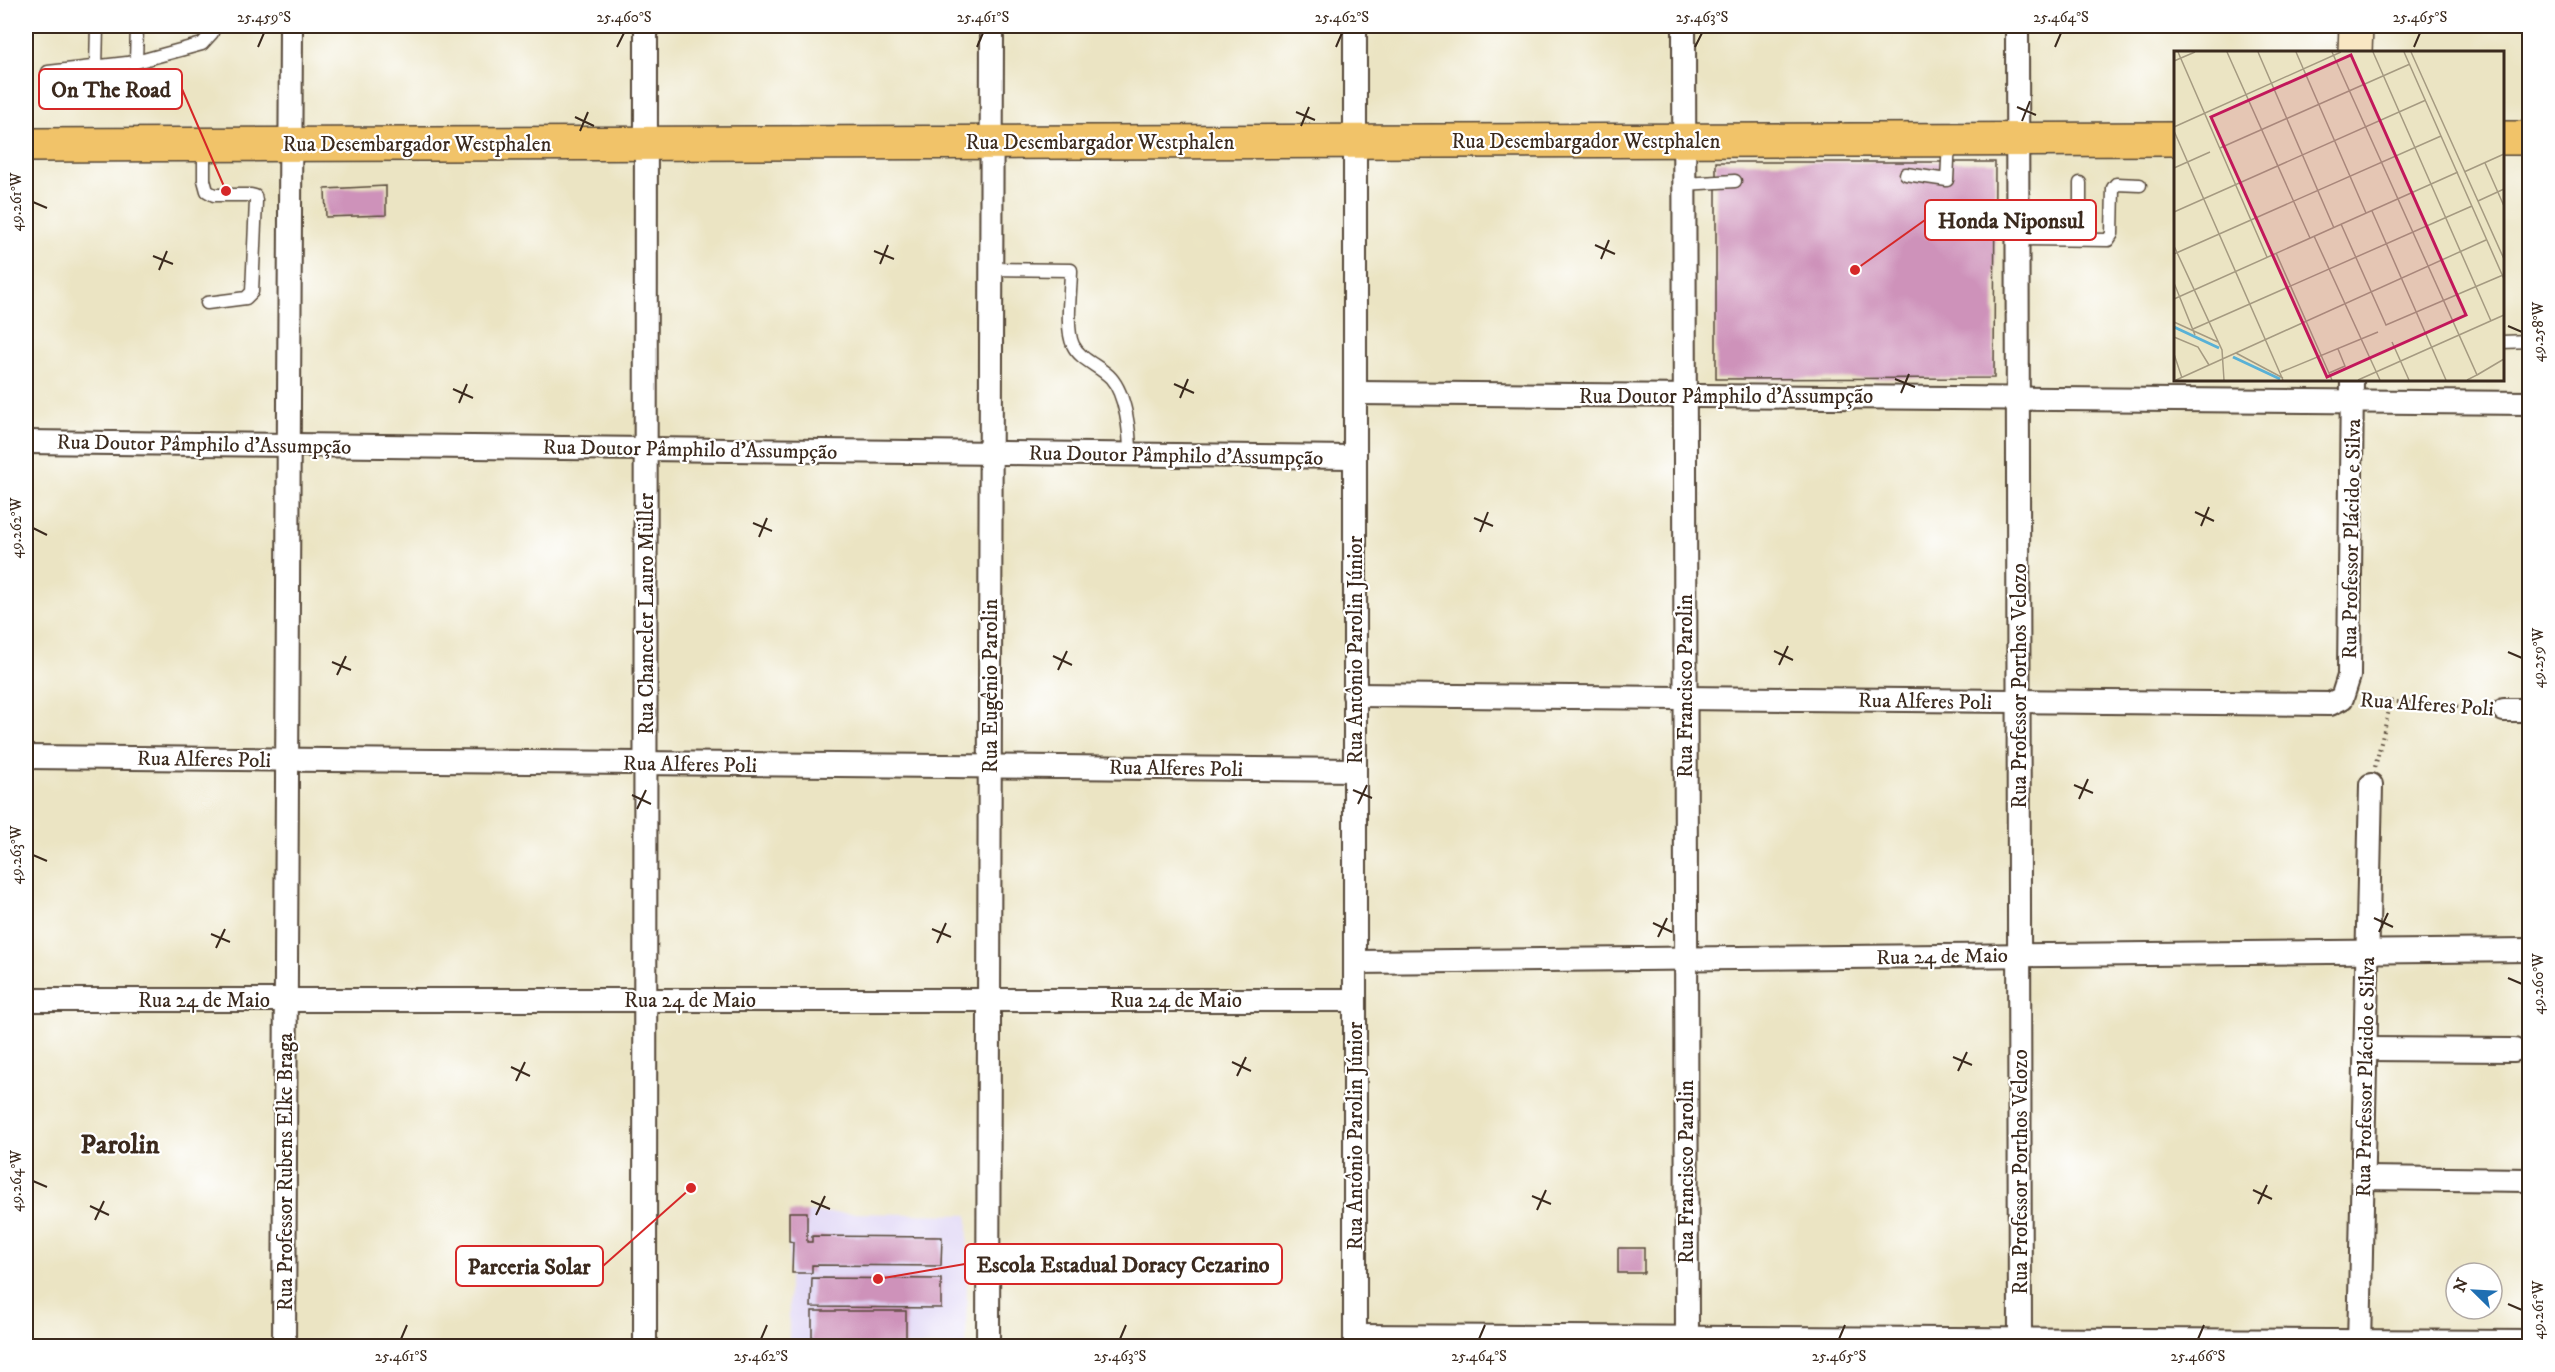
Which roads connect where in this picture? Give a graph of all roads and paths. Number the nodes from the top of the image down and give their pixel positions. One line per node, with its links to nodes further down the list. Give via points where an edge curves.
1 (97, 26): 13 (lane)
2 (136, 26): 12 (lane)
3 (213, 26): 12 (lane, via 202,44)
4 (291, 26): 24 (street, Rua Professor Rubens Elke Braga)
5 (646, 26): 23 (street, Rua Chanceler Lauro Müller)
6 (992, 26): 22 (street, Rua Eugênio Parolin)
7 (1355, 26): 21 (street, Rua Antônio Parolin Júnior)
8 (1684, 26): 19 (street, Rua Francisco Parolin)
9 (2017, 26): 17 (street, Rua Professor Porthos Velozo)
10 (2356, 26): 11 (street)
11 (2355, 51)
12 (136, 62): 13 (lane)
13 (96, 68): 14 (lane)
14 (48, 72)
15 (2504, 138): 16 (main road)
16 (2529, 138)
17 (2018, 139): 18 (main road, Rua Desembargador Westphalen); 20 (main road, Rua Desembargador Westphalen); 32 (street, Rua Professor Porthos Velozo)
18 (2174, 139)
19 (1684, 140): 20 (main road, Rua Desembargador Westphalen); 21 (main road, Rua Desembargador Westphalen); 30 (street, Rua Francisco Parolin)
20 (1949, 140): 27 (lane, via 1947,180)
21 (1355, 141): 22 (main road, Rua Desembargador Westphalen); 39 (street, Rua Antônio Parolin Júnior)
22 (992, 142): 23 (main road, Rua Desembargador Westphalen); 34 (street, Rua Eugênio Parolin)
23 (646, 143): 24 (main road, Rua Desembargador Westphalen); 45 (street, Rua Chanceler Lauro Müller)
24 (290, 144): 26 (main road, Rua Desembargador Westphalen); 44 (street, Rua Professor Rubens Elke Braga)
25 (26, 145): 26 (main road, Rua Desembargador Westphalen)
26 (204, 145): 35 (lane, via 207,191 214,195 251,195 256,201 252,292 246,297)
27 (1906, 174)
28 (1735, 181): 30 (lane)
29 (2080, 183): 33 (lane)
30 (1684, 184): 40 (street, Rua Francisco Parolin)
31 (2140, 184): 33 (lane, via 2116,184 2113,188 2108,240)
32 (2018, 239): 33 (lane); 41 (street, Rua Professor Porthos Velozo)
33 (2080, 240)
34 (991, 269): 46 (street, Rua Eugênio Parolin); 47 (lane, via 1071,270 1071,343 1112,379 1128,420)
35 (207, 303)
36 (2529, 341): 37 (lane)
37 (2504, 342)
38 (2352, 391): 41 (street, Rua Doutor Pâmphilo d'Assumpção); 42 (street, Rua Doutor Pâmphilo d'Assumpção); 51 (street, Rua Professor Plácido e Silva, via 2349,676)
39 (1355, 393): 40 (street, Rua Doutor Pâmphilo d'Assumpção); 48 (street, Rua Antônio Parolin Júnior)
40 (1684, 396): 41 (street, Rua Doutor Pâmphilo d'Assumpção); 50 (street, Rua Francisco Parolin)
41 (2018, 399): 52 (street, Rua Professor Porthos Velozo)
42 (2529, 403)
43 (26, 442): 44 (street, Rua Doutor Pâmphilo d'Assumpção)
44 (289, 445): 45 (street, Rua Doutor Pâmphilo d'Assumpção); 57 (street, Rua Professor Rubens Elke Braga)
45 (645, 448): 46 (street, Rua Doutor Pâmphilo d'Assumpção); 58 (street, Rua Chanceler Lauro Müller)
46 (991, 453): 47 (street, Rua Doutor Pâmphilo d'Assumpção); 59 (street, Rua Eugênio Parolin)
47 (1130, 454): 48 (street, Rua Doutor Pâmphilo d'Assumpção)
48 (1354, 457): 49 (street, Rua Antônio Parolin Júnior)
49 (1354, 695): 50 (street, Rua Alferes Poli); 60 (street, Rua Antônio Parolin Júnior)
50 (1685, 698): 52 (street, Rua Alferes Poli); 65 (street, Rua Francisco Parolin)
51 (2342, 698): 52 (street, Rua Alferes Poli, via 2322,706); 53 (path, Rua Alferes Poli)
52 (2019, 702): 64 (street, Rua Professor Porthos Velozo)
53 (2391, 702): 54 (path, Rua Alferes Poli); 61 (path)
54 (2504, 710): 55 (street, Rua Alferes Poli)
55 (2529, 710)
56 (26, 757): 57 (street, Rua Alferes Poli)
57 (287, 760): 58 (street, Rua Alferes Poli); 68 (street, Rua Professor Rubens Elke Braga)
58 (645, 763): 59 (street, Rua Alferes Poli); 71 (street, Rua Chanceler Lauro Müller)
59 (990, 767): 60 (street, Rua Alferes Poli); 69 (street, Rua Eugênio Parolin)
60 (1355, 770): 66 (street, Rua Antônio Parolin Júnior)
61 (2371, 785): 63 (street, Rua Professor Plácido e Silva)
62 (2529, 950): 63 (street, Rua 24 de Maio)
63 (2367, 951): 64 (street, Rua 24 de Maio); 72 (street, Rua Professor Plácido e Silva)
64 (2020, 955): 65 (street, Rua 24 de Maio); 79 (street, Rua Professor Porthos Velozo)
65 (1686, 959): 66 (street, Rua 24 de Maio); 77 (street, Rua Francisco Parolin)
66 (1355, 962): 70 (street, Rua Antônio Parolin Júnior)
67 (26, 1000): 68 (street, Rua 24 de Maio)
68 (286, 1000): 71 (street, Rua 24 de Maio); 81 (street, Rua Professor Rubens Elke Braga)
69 (989, 1000): 70 (street, Rua 24 de Maio); 71 (street, Rua 24 de Maio); 83 (street, Rua Eugênio Parolin)
70 (1354, 1000): 76 (street, Rua Antônio Parolin Júnior)
71 (645, 1001): 82 (street, Rua Chanceler Lauro Müller)
72 (2365, 1050): 73 (street); 74 (street, Rua Professor Plácido e Silva)
73 (2514, 1050)
74 (2363, 1178): 75 (street); 80 (street, Rua Professor Plácido e Silva)
75 (2529, 1180)
76 (1355, 1341): 77 (street)
77 (1687, 1342): 79 (street)
78 (2529, 1342): 80 (street)
79 (2020, 1343): 80 (street)
80 (2359, 1344)
81 (284, 1347)
82 (645, 1347)
83 (988, 1347)

